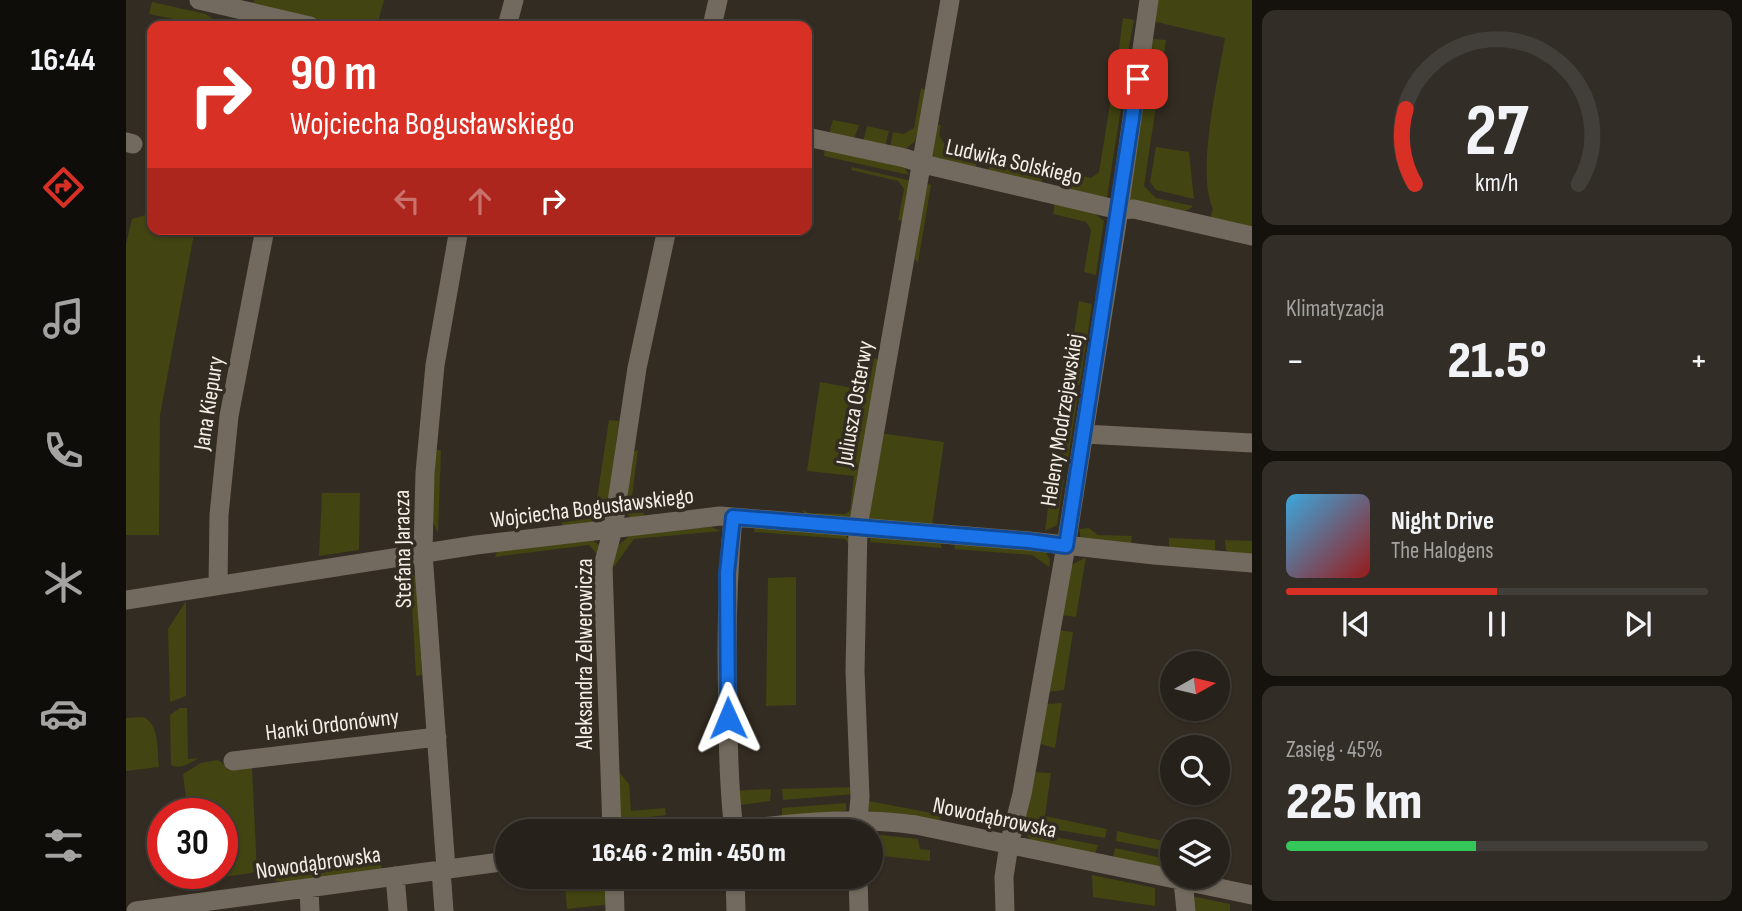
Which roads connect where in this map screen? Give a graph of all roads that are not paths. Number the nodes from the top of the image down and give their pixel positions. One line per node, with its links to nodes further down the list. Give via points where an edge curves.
1 (199, 0): 6 (street)
2 (514, 0): 7 (street)
3 (718, 0): 8 (street)
4 (950, 0): 10 (street, Juliusza Osterwy)
5 (1149, 0): 11 (street, Heleny Modrzejewskiej)
6 (289, 21)
7 (508, 21)
8 (713, 21)
9 (812, 138): 10 (street, Ludwika Solskiego)
10 (923, 164): 11 (street, Ludwika Solskiego); 19 (street, Juliusza Osterwy)
11 (1119, 210): 15 (street, Ludwika Solskiego, via 1134,209); 16 (street, Heleny Modrzejewskiej)
12 (264, 235): 24 (street, Jana Kiepury, via 229,416 219,515)
13 (458, 235): 22 (street, Stefana Jaracza, via 435,365)
14 (666, 235): 20 (street, Aleksandra Zelwerowicza, via 637,368)
15 (1252, 236)
16 (1084, 434): 17 (street); 21 (street, Heleny Modrzejewskiej)
17 (1252, 443)
18 (733, 517): 19 (street, Wojciecha Bogusławskiego); 20 (street, Wojciecha Bogusławskiego); 29 (street, via 727,573)
19 (858, 527): 21 (street, Wojciecha Bogusławskiego); 30 (street, Juliusza Osterwy)
20 (613, 529): 22 (street, Wojciecha Bogusławskiego); 28 (street, Aleksandra Zelwerowicza, via 603,566)
21 (1066, 546): 23 (street, Wojciecha Bogusławskiego); 32 (street, Heleny Modrzejewskiej)
22 (423, 553): 24 (street, Wojciecha Bogusławskiego); 26 (street, Stefana Jaracza)
23 (1252, 563)
24 (218, 585): 25 (street, Wojciecha Bogusławskiego)
25 (126, 600)
26 (437, 737): 27 (street, Hanki Ordonówny); 34 (street, Stefana Jaracza)
27 (233, 761)
28 (612, 819)
29 (730, 819)
30 (858, 819)
31 (883, 825): 32 (street, Nowodąbrowska, via 916,825)
32 (1009, 845): 36 (street, Nowodąbrowska); 52 (street, Heleny Modrzejewskiej)
33 (495, 863): 34 (street, Nowodąbrowska)
34 (443, 869): 35 (street, Nowodąbrowska); 48 (street, Stefana Jaracza)
35 (396, 876): 37 (street, Nowodąbrowska); 47 (street)
36 (1160, 876)
37 (309, 888): 44 (street, Nowodąbrowska); 46 (street)
38 (614, 889): 49 (street)
39 (735, 889): 50 (street)
40 (858, 889): 51 (street)
41 (1184, 889): 53 (street)
42 (1222, 889): 43 (street, Nowodąbrowska)
43 (1252, 895)
44 (201, 907): 45 (street, Nowodąbrowska)
45 (136, 911)
46 (310, 911)
47 (398, 911)
48 (444, 911)
49 (615, 911)
50 (736, 911)
51 (859, 911)
52 (1005, 911)
53 (1186, 911)

